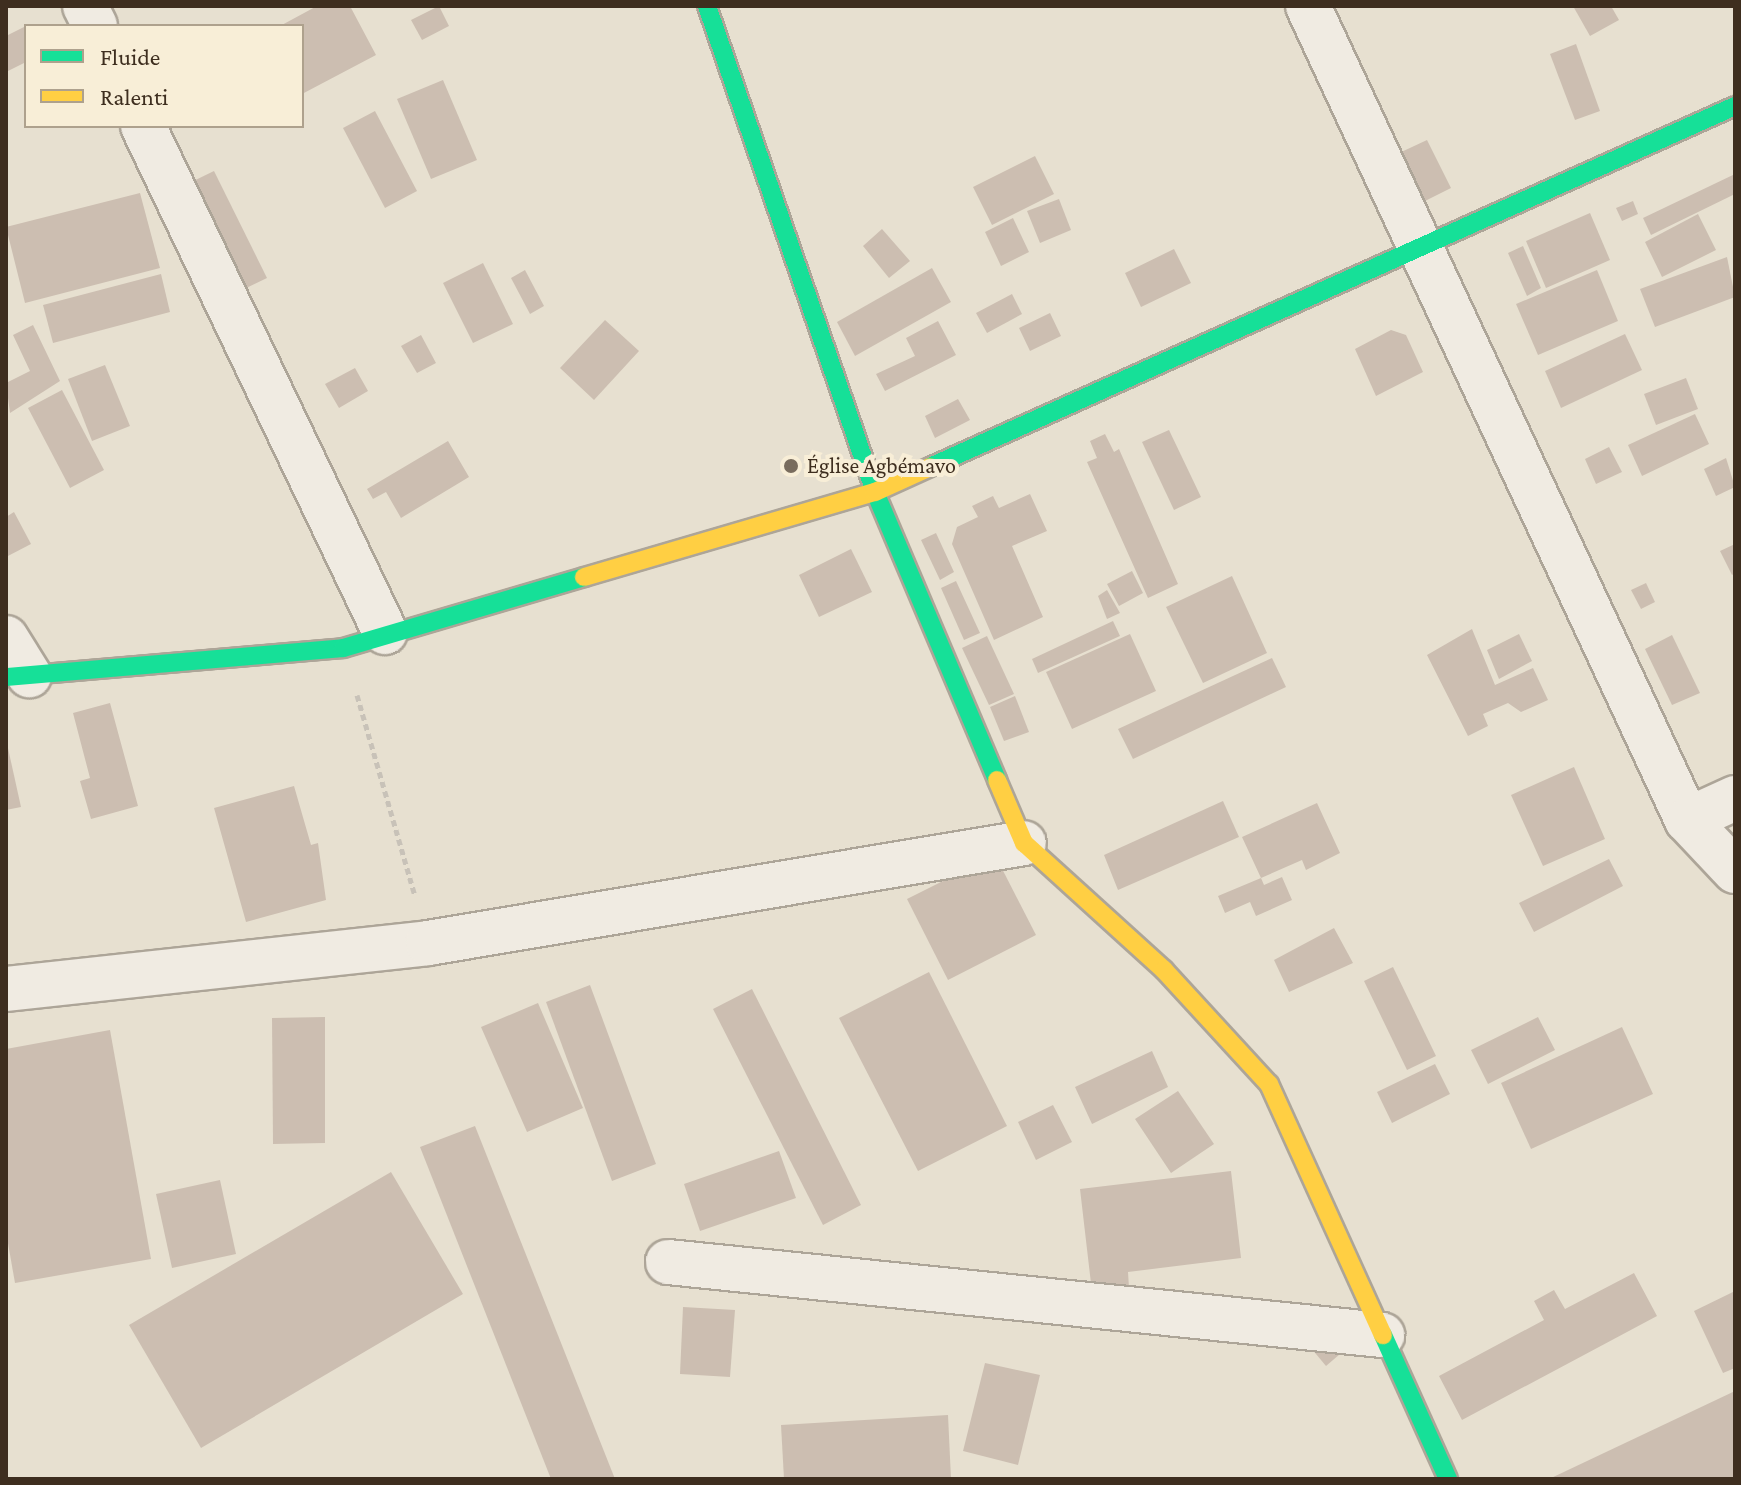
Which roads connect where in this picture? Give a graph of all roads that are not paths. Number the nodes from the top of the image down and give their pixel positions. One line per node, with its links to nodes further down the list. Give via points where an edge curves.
1 (85, 6): 4 (street)
2 (707, 6): 8 (street)
3 (1308, 6): 7 (street)
4 (94, 24)
5 (1735, 106): 7 (street)
6 (144, 128): 9 (street)
7 (1420, 249): 8 (street); 13 (street)
8 (875, 492): 9 (street); 14 (street)
9 (385, 632): 11 (street, via 343,648)
10 (6, 638): 11 (street)
11 (17, 676)
12 (1735, 798): 13 (street)
13 (1687, 820): 15 (street)
14 (1024, 843): 16 (street, via 428,943); 18 (street, via 1164,970 1269,1084)
15 (1735, 871)
16 (6, 989)
17 (668, 1262): 18 (street)
18 (1382, 1335): 19 (street)
19 (1448, 1479)

